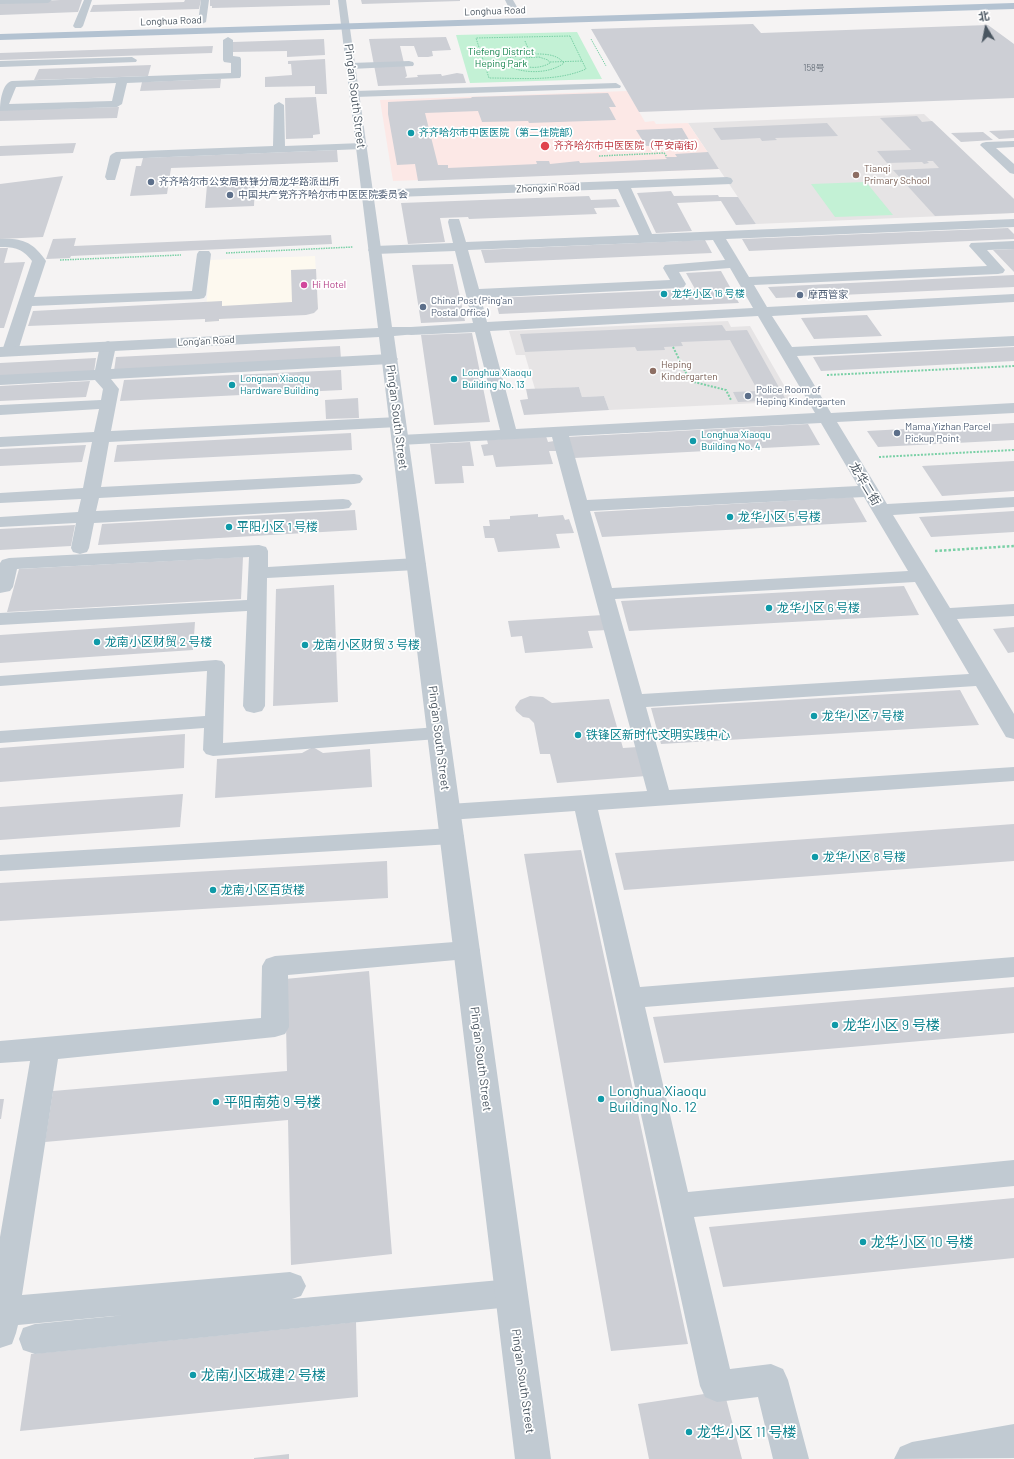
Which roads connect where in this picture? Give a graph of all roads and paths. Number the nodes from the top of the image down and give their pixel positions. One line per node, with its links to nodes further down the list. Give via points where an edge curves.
1 (48, 0): 7 (street)
2 (88, 0): 13 (street)
3 (205, 0): 11 (lane)
4 (342, 0): 12 (street, Ping'an South Street)
5 (509, 0): 9 (street)
6 (931, 0): 9 (main road, Longhua Road)
7 (0, 2)
8 (1014, 6): 10 (main road, Longhua Road)
9 (515, 12): 12 (main road, Longhua Road)
10 (580, 19): 12 (main road, Longhua Road); 28 (path)
11 (202, 22): 12 (main road, Longhua Road); 13 (main road, Longhua Road)
12 (345, 22): 15 (main road, Longhua Road); 26 (street, Ping'an South Street)
13 (78, 26): 14 (main road, Longhua Road)
14 (0, 28)
15 (0, 37)
16 (228, 40): 27 (street, via 228,60 236,60 236,76)
17 (132, 60): 24 (street)
18 (563, 61): 19 (path); 20 (path); 22 (path, via 550,55 530,54 508,58); 22 (path, via 561,66 556,68 537,71 518,70)
19 (582, 61): 21 (path, via 586,69 568,75 489,78); 21 (path, via 570,36 476,38)
20 (550, 62): 23 (path, via 545,66 536,67); 23 (path, via 544,58 532,57 519,59)
21 (484, 63): 22 (path)
22 (503, 63): 23 (path)
23 (516, 63)
24 (0, 64)
25 (409, 64): 26 (street)
26 (351, 66): 29 (street, Ping'an South Street)
27 (122, 80): 31 (street, via 12,84); 31 (street, via 117,104)
28 (616, 86): 29 (street, via 542,85)
29 (355, 94): 33 (street, Ping'an South Street)
30 (279, 105): 34 (street)
31 (1, 108)
32 (1014, 144): 37 (street, via 986,144)
33 (362, 146): 34 (street); 42 (street, Ping'an South Street)
34 (280, 149): 39 (street, via 116,156)
35 (599, 156): 36 (path, via 664,153)
36 (667, 157)
37 (1009, 161): 38 (street)
38 (1014, 170)
39 (111, 177)
40 (727, 181): 41 (street, Zhongxin Road)
41 (622, 185): 42 (street, Zhongxin Road); 46 (street)
42 (368, 194): 50 (street, Ping'an South Street)
43 (454, 222): 49 (street)
44 (1014, 223): 45 (street)
45 (717, 235): 46 (street); 52 (street, 龙华二街)
46 (647, 238): 49 (street)
47 (0, 243): 56 (street, via 16,242 31,250 39,261)
48 (1014, 245): 53 (street, via 976,246 998,270)
49 (460, 246): 50 (street); 54 (street)
50 (375, 250): 59 (street, Ping'an South Street)
51 (204, 254): 56 (street, via 199,295)
52 (734, 264): 53 (street, 龙华二街); 54 (street, via 670,268 679,284)
53 (744, 281): 57 (street, 龙华二街)
54 (472, 294): 58 (street)
55 (1014, 298): 57 (street, Long'an Road)
56 (26, 302): 63 (street)
57 (763, 312): 58 (street, Long'an Road); 64 (street, 龙华二街)
58 (481, 327): 59 (street, Long'an Road); 77 (street)
59 (386, 332): 61 (street, Long'an Road); 65 (street, Ping'an South Street)
60 (1014, 341): 64 (street)
61 (108, 346): 63 (street, Long'an Road); 67 (street)
62 (673, 347): 75 (path, via 690,381 726,390)
63 (5, 352)
64 (787, 352): 68 (street, 龙华二街)
65 (390, 359): 67 (street); 74 (street, Ping'an South Street)
66 (1014, 366): 68 (path)
67 (101, 374): 69 (street); 70 (street, via 111,388)
68 (801, 376): 73 (street, 龙华二街)
69 (0, 380)
70 (108, 404): 72 (street); 78 (street)
71 (1014, 408): 73 (street)
72 (0, 410)
73 (826, 418): 75 (street); 82 (street, 龙华二街)
74 (398, 422): 78 (street); 79 (street, Ping'an South Street)
75 (742, 422): 76 (street)
76 (559, 432): 77 (street); 89 (street)
77 (509, 434): 79 (street)
78 (102, 437): 80 (street); 85 (street)
79 (400, 440): 96 (street, Ping'an South Street)
80 (0, 442)
81 (1014, 450): 82 (path)
82 (851, 459): 84 (street, 龙华二街)
83 (354, 478): 85 (street)
84 (869, 491): 89 (street); 90 (street, 龙华二街)
85 (91, 493): 86 (street); 91 (street)
86 (0, 498)
87 (1014, 502): 90 (street)
88 (343, 504): 91 (street)
89 (579, 506): 100 (street)
90 (881, 510): 95 (street, 龙华二街)
91 (86, 518): 92 (street); 94 (street)
92 (0, 522)
93 (1014, 546): 95 (path)
94 (80, 548)
95 (906, 552): 98 (street, 龙华二街)
96 (416, 564): 97 (street); 111 (street, Ping'an South Street)
97 (258, 573): 99 (street, via 259,551 9,564); 101 (street)
98 (920, 576): 100 (street); 103 (street, 龙华二街)
99 (1, 590)
100 (604, 594): 107 (street)
101 (257, 605): 104 (street); 108 (street)
102 (1014, 610): 103 (street)
103 (943, 614): 105 (street, 龙华二街)
104 (0, 619)
105 (982, 679): 107 (street); 110 (street, 龙华二街)
106 (0, 681): 109 (lane, via 216,665)
107 (633, 701): 114 (street)
108 (254, 706)
109 (214, 721): 111 (lane, via 213,750); 112 (lane)
110 (1014, 732)
111 (438, 733): 116 (street, Ping'an South Street)
112 (0, 737)
113 (1014, 774): 114 (street)
114 (660, 798): 115 (street)
115 (585, 803): 116 (street); 120 (street)
116 (450, 824): 117 (street); 118 (street, Ping'an South Street)
117 (0, 863)
118 (467, 950): 121 (street, via 274,966 275,1027); 126 (street, Ping'an South Street)
119 (1014, 967): 120 (street)
120 (629, 998): 124 (street)
121 (46, 1048): 122 (street); 127 (street)
122 (0, 1052)
123 (1014, 1172): 124 (street)
124 (676, 1206): 131 (street, via 717,1386 771,1380)
125 (290, 1286): 127 (street)
126 (511, 1293): 128 (street); 130 (street, Ping'an South Street)
127 (1, 1319)
128 (35, 1339)
129 (1014, 1441): 132 (street)
130 (533, 1459)
131 (791, 1459)
132 (912, 1459)

